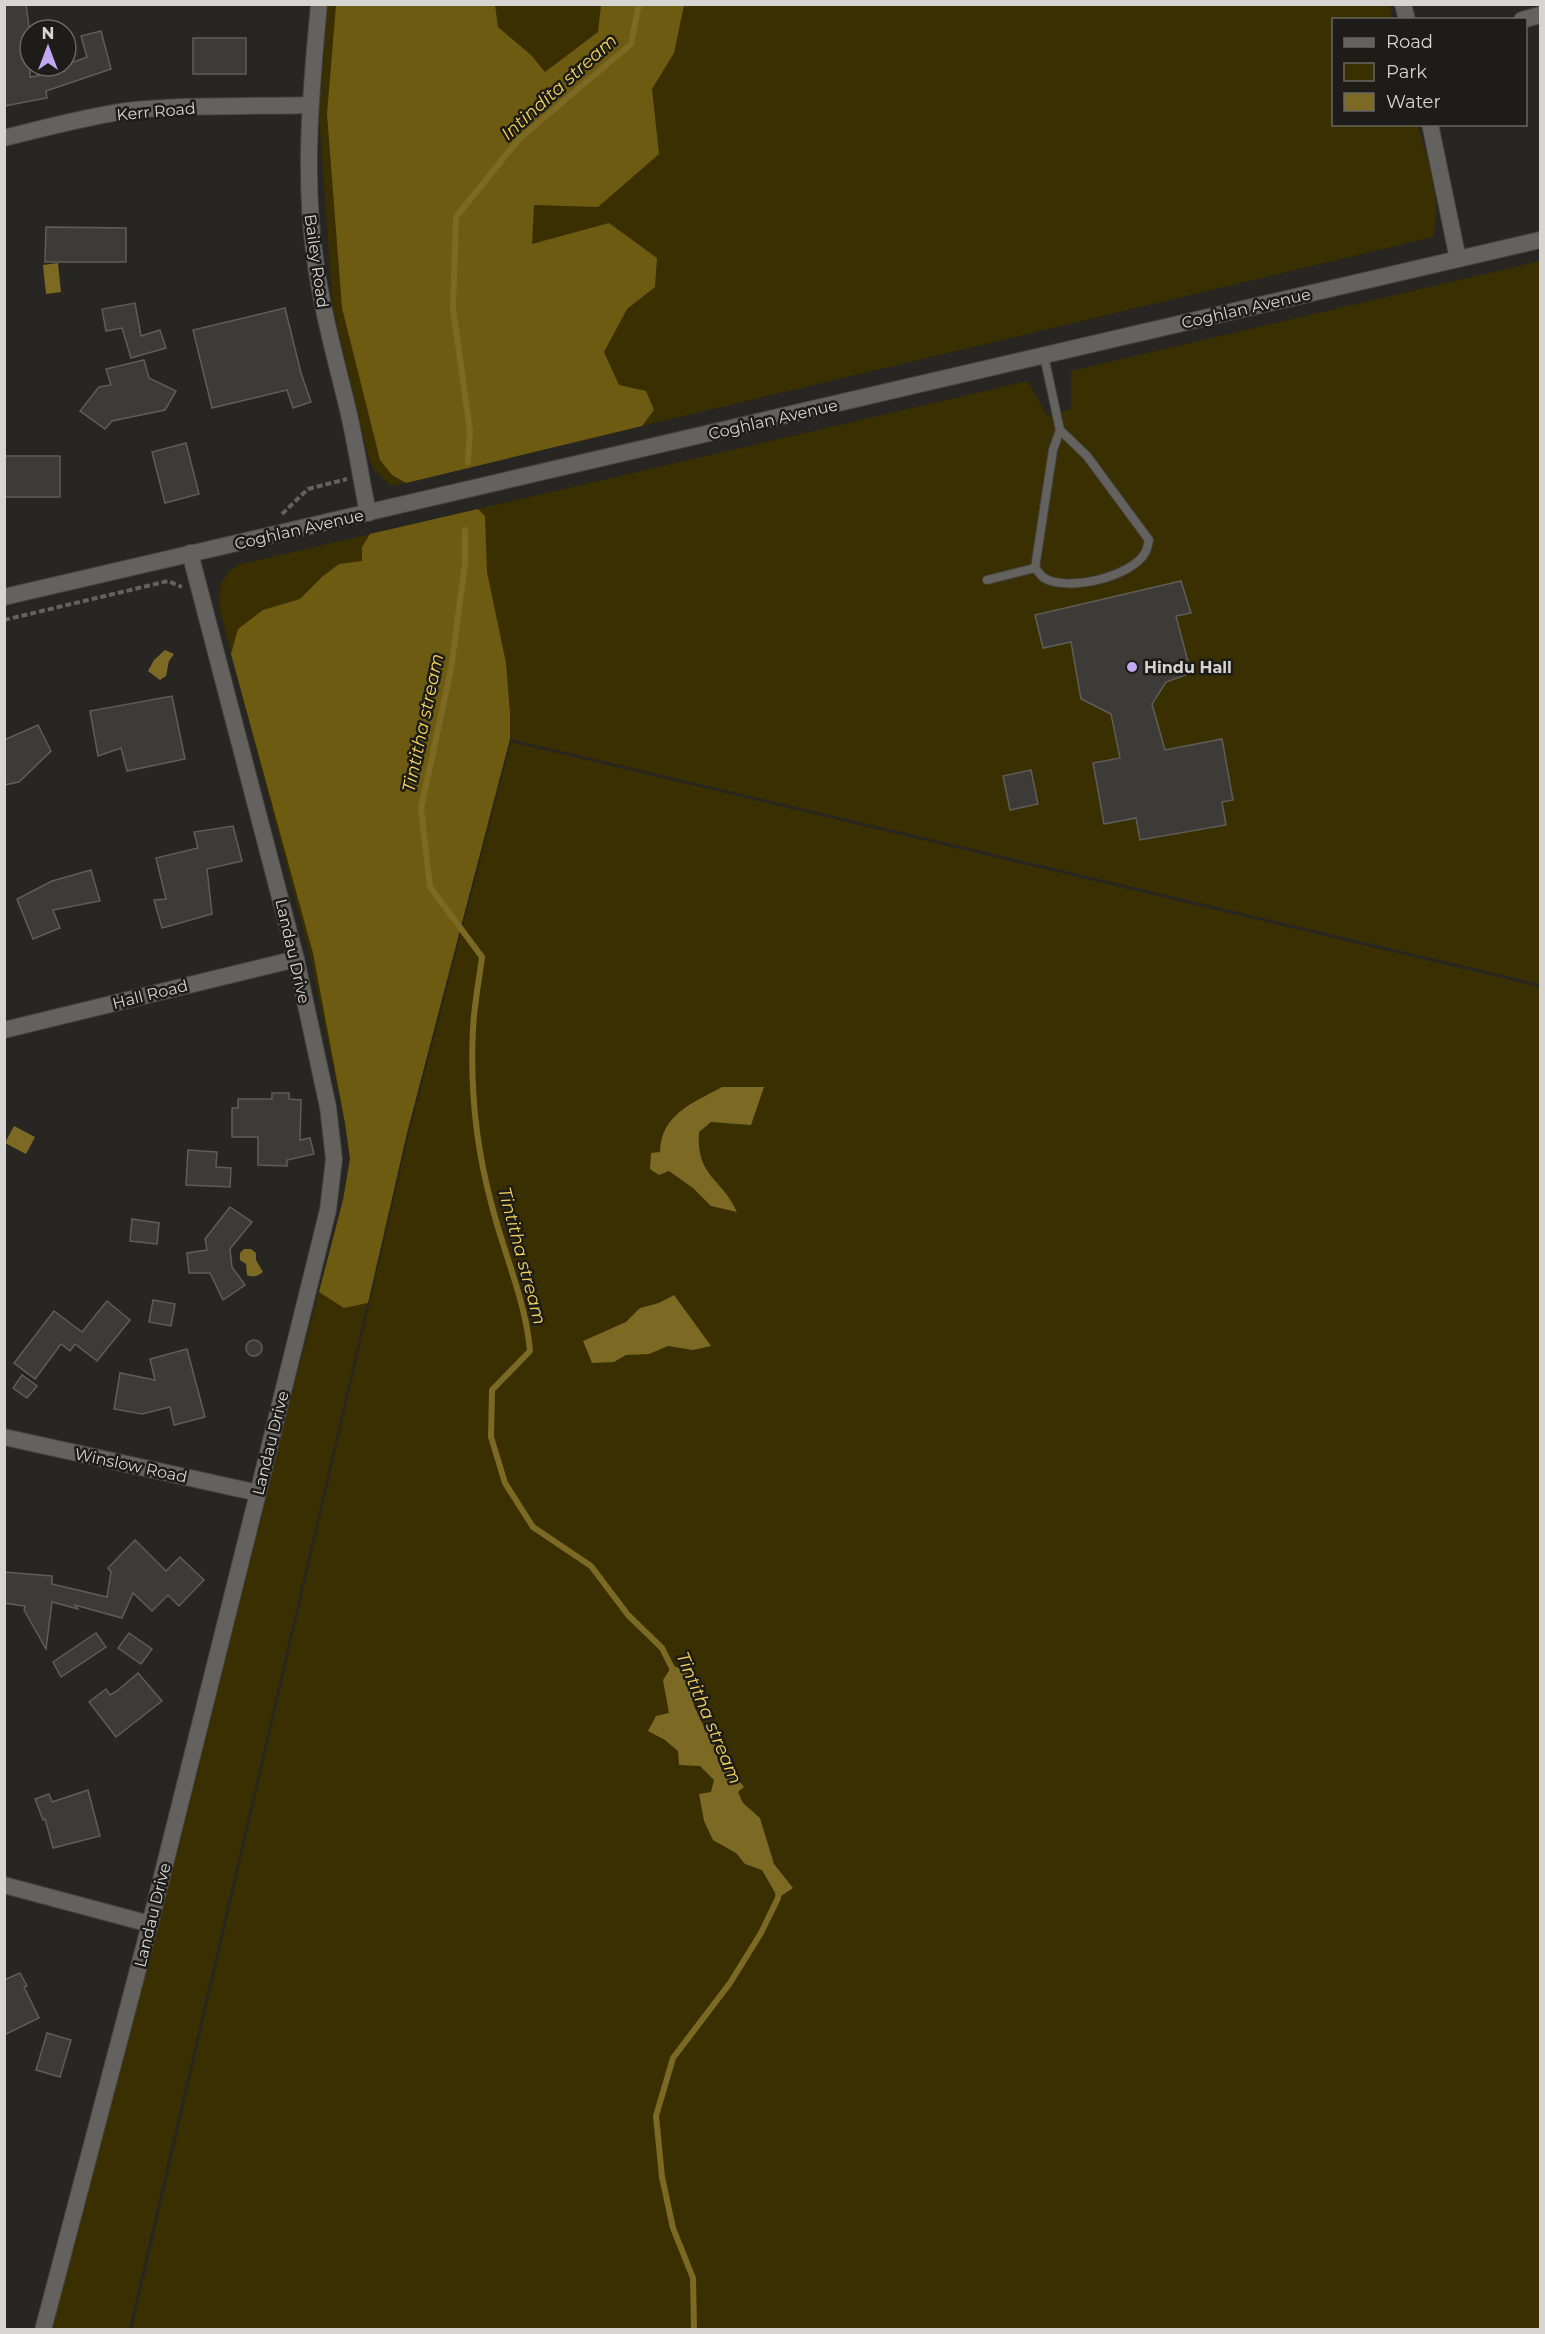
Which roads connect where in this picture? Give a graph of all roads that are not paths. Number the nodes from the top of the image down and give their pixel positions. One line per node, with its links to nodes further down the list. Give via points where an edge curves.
1 (319, 4): 2 (street, Bailey Road)
2 (310, 105): 4 (street, Kerr Road, via 126,111); 9 (street, Bailey Road, via 310,205 315,258)
3 (1430, 126): 6 (street)
4 (4, 138)
5 (1540, 240): 6 (street, Coghlan Avenue)
6 (1458, 259): 7 (street, Coghlan Avenue)
7 (1044, 356): 8 (lane); 9 (street, Coghlan Avenue)
8 (1060, 430): 11 (lane, via 1053,450); 11 (lane, via 1087,456 1149,540 1144,555 1121,572 1093,582 1064,584 1044,578)
9 (368, 513): 10 (street, Coghlan Avenue)
10 (190, 553): 13 (street, Coghlan Avenue); 14 (street, Landau Drive)
11 (1035, 568): 12 (lane)
12 (987, 580)
13 (4, 597)
14 (296, 959): 15 (street, Hall Road); 17 (street, Landau Drive, via 328,1107 334,1159 328,1210)
15 (4, 1030)
16 (4, 1437): 17 (street, Winslow Road)
17 (258, 1493): 19 (street, Landau Drive)
18 (4, 1885): 19 (street)
19 (150, 1924): 20 (street, Landau Drive)
20 (43, 2330)

